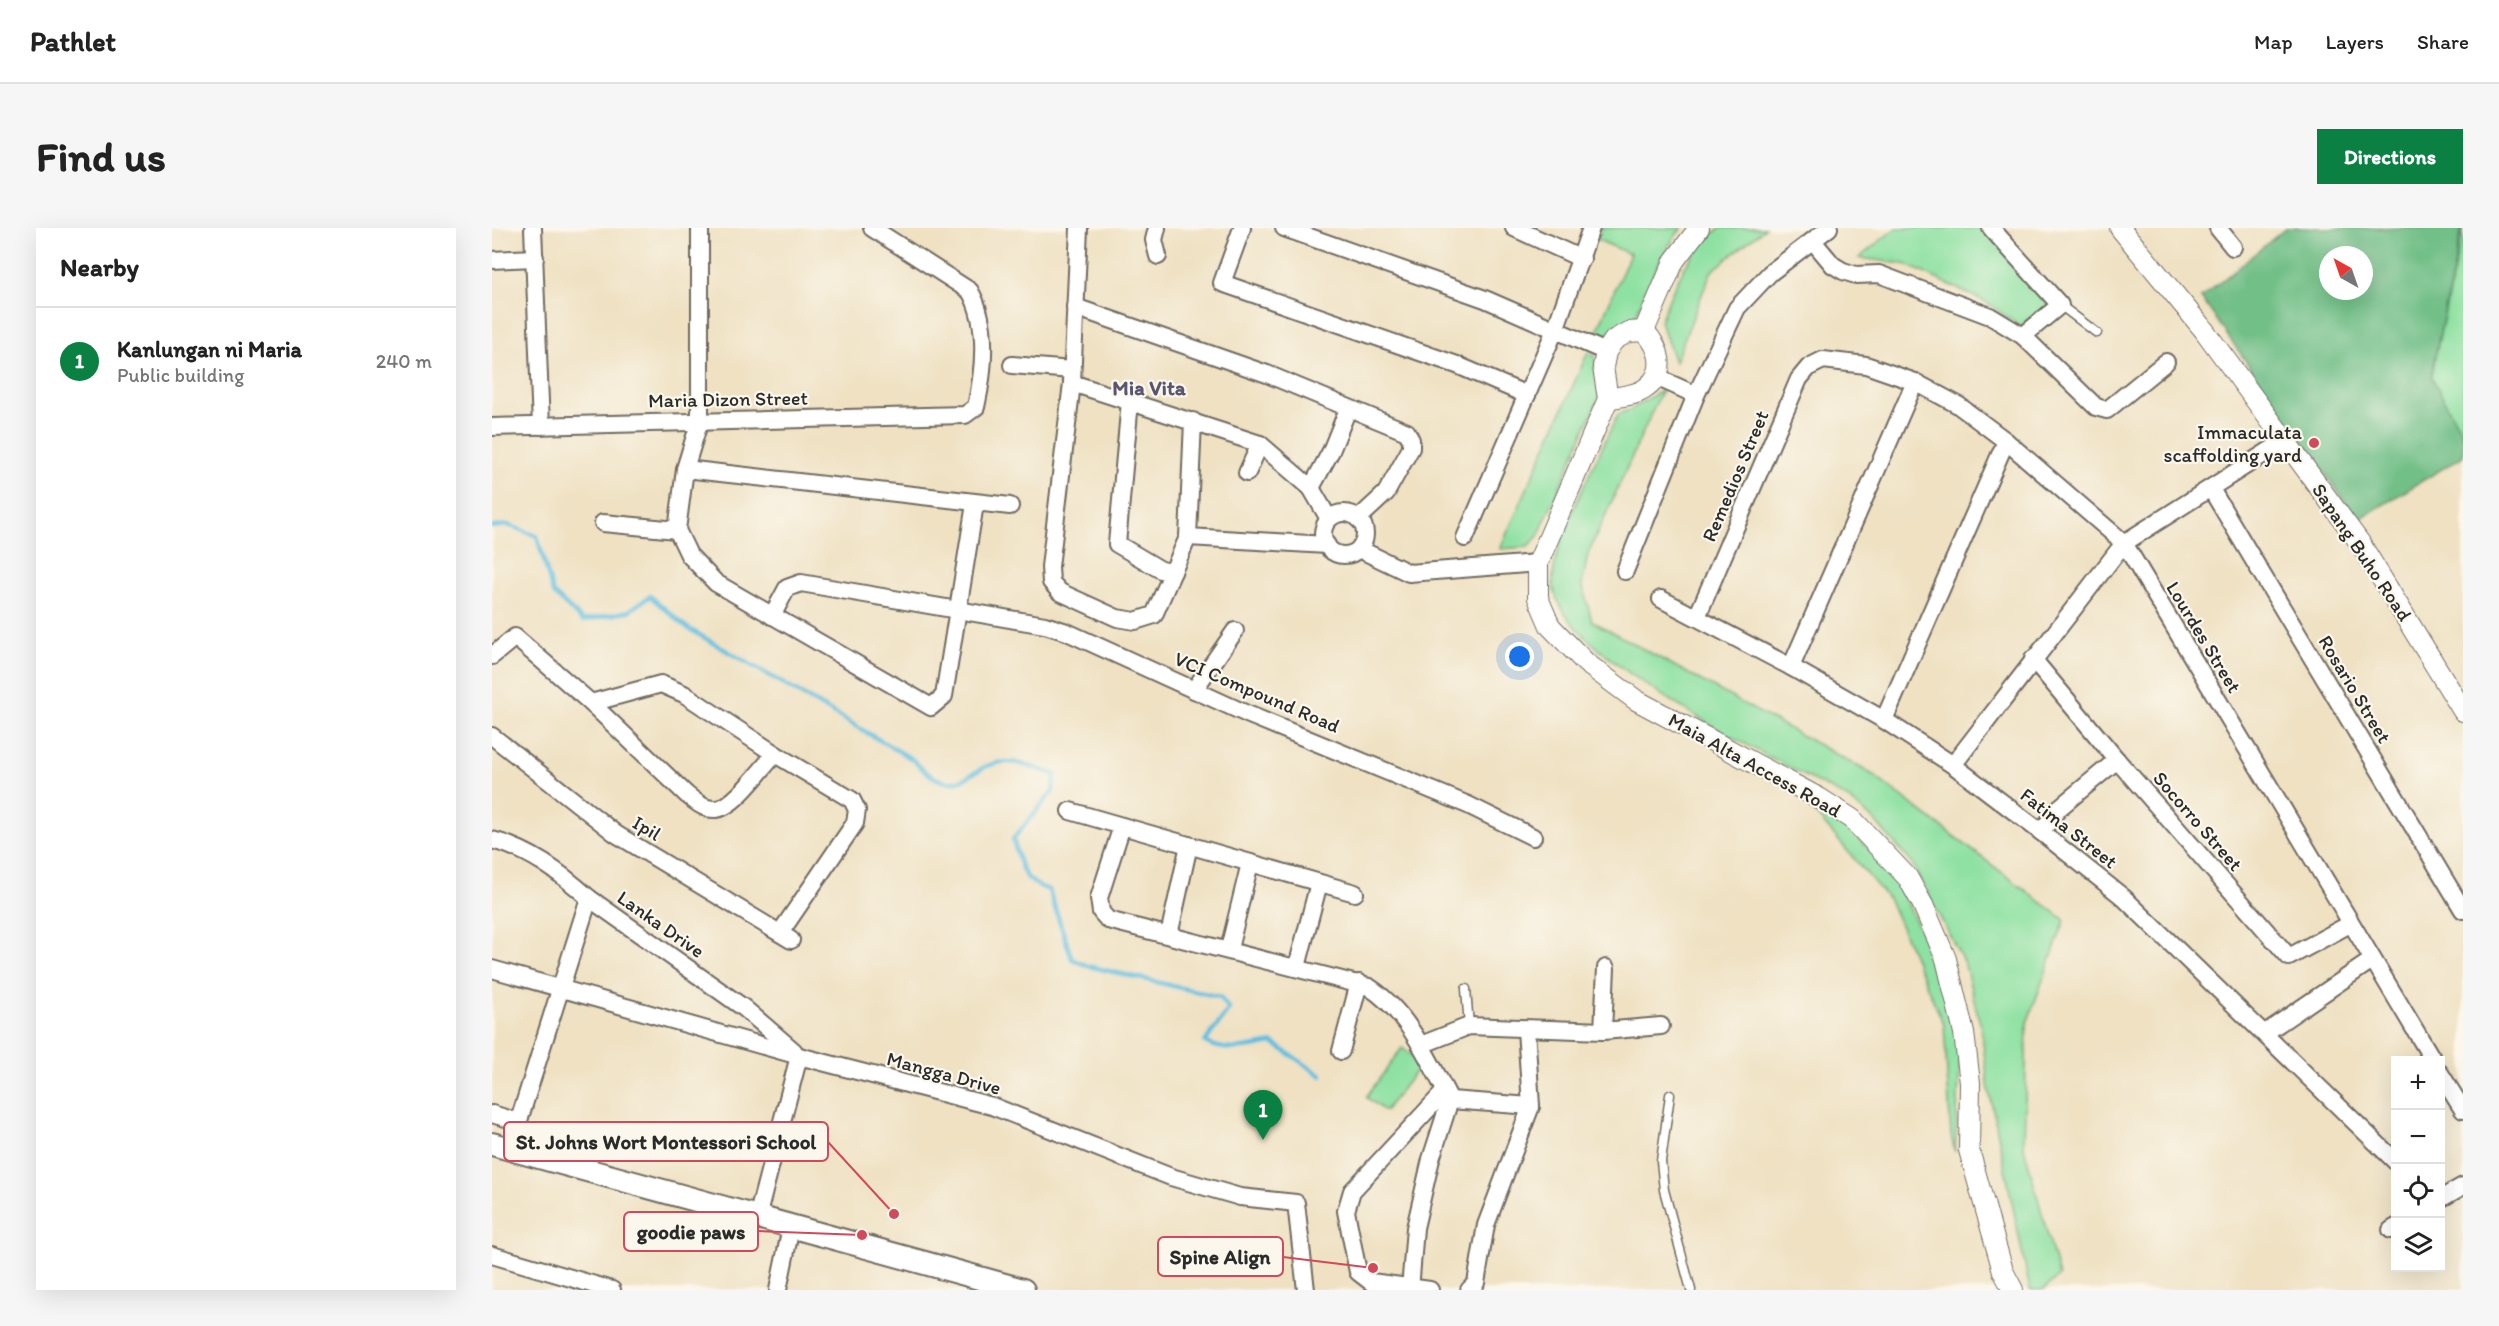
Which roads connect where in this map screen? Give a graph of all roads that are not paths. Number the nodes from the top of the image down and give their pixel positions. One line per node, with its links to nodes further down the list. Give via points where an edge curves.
1 (533, 228): 19 (street)
2 (700, 228): 40 (street)
3 (872, 228): 40 (street, Maria Dizon Street, via 970,291 982,326 981,384 976,406 965,415)
4 (1079, 228): 23 (street)
5 (1157, 228): 18 (street)
6 (1242, 228): 35 (street, via 1222,283 1457,364)
7 (1284, 228): 15 (street)
8 (1514, 228): 20 (street)
9 (1591, 228): 20 (street)
10 (1699, 228): 25 (street, via 1674,261)
11 (1829, 228): 16 (street)
12 (1991, 228): 22 (street)
13 (2120, 228): 44 (street, Sapang Buho Road, via 2204,330)
14 (2218, 228): 17 (street)
15 (1312, 233): 24 (street)
16 (1814, 242): 27 (street, via 1843,271 1893,279 1990,316); 36 (street, via 1770,273 1737,308)
17 (2233, 247)
18 (1158, 256)
19 (535, 258): 21 (street); 42 (street)
20 (1582, 259): 24 (street)
21 (492, 260)
22 (2060, 305): 26 (lane); 27 (street)
23 (1075, 307): 32 (street); 39 (street, via 1268,374)
24 (1555, 330): 28 (street); 35 (street)
25 (1644, 331): 28 (street, via 1628,332 1614,339); 33 (street, via 1656,343)
26 (2097, 333)
27 (2024, 336): 30 (street, via 2102,411)
28 (1606, 352): 37 (street, via 1603,367)
29 (1823, 360): 34 (street, Lourdes Street, via 1866,365); 68 (street, Remedios Street, via 1809,367 1799,379)
30 (2166, 362)
31 (1012, 365): 32 (street)
32 (1072, 376): 38 (street); 64 (street, via 1051,582 1060,592 1116,618 1135,621 1154,615)
33 (1662, 380): 36 (street); 37 (street, via 1632,394)
34 (1915, 382): 45 (street, Lourdes Street, via 1958,405); 72 (street)
35 (1527, 395): 58 (street)
36 (1696, 395): 63 (street)
37 (1608, 399): 62 (street, Maia Alta Access Road)
38 (1130, 401): 41 (street); 64 (street, via 1116,544 1161,570)
39 (1348, 409): 49 (street); 54 (street, via 1407,432 1411,440 1411,448 1386,493)
40 (700, 420): 42 (street, Maria Dizon Street); 47 (street)
41 (1193, 421): 46 (street); 57 (street)
42 (541, 426): 43 (street, Maria Dizon Street)
43 (492, 427)
44 (2286, 440): 50 (street); 75 (street, Sapang Buho Road, via 2360,543)
45 (2006, 441): 59 (street, Lourdes Street); 76 (street)
46 (1260, 444): 48 (street); 49 (street)
47 (685, 469): 51 (street); 56 (street)
48 (1247, 473)
49 (1311, 488): 53 (street)
50 (2211, 489): 59 (street); 91 (street, Rosario Street)
51 (975, 504): 52 (street); 66 (street)
52 (1010, 506)
53 (1329, 519): 54 (street, via 1344,513); 60 (street, via 1323,534)
54 (1358, 519): 61 (street, via 1365,534)
55 (603, 523): 56 (street)
56 (677, 530): 67 (street, via 689,555 716,584)
57 (1188, 537): 60 (street); 64 (street)
58 (1465, 538)
59 (2124, 543): 71 (street); 92 (street, Lourdes Street)
60 (1327, 545): 61 (street, via 1344,555)
61 (1359, 549): 62 (street, via 1409,573)
62 (1538, 563): 125 (street, Maia Alta Access Road, via 1538,598 1550,626 1586,663 1636,700 1852,819 1908,878 1935,931 1956,996 1970,1083 1969,1150)
63 (1625, 571)
64 (1173, 572)
65 (1661, 599): 68 (street, Fatima Street)
66 (957, 611): 67 (street, VCI Compound Road, via 801,583 787,588); 67 (street, via 944,696 931,707); 73 (street, VCI Compound Road, via 1067,632)
67 (772, 616)
68 (1697, 617): 72 (street, Fatima Street)
69 (1235, 631): 73 (street)
70 (492, 656): 74 (street, via 515,637)
71 (2033, 659): 79 (street, Socorro Street); 80 (street)
72 (1791, 667): 76 (street, Fatima Street)
73 (1194, 690): 84 (street, VCI Compound Road, via 1468,805)
74 (591, 703): 78 (street, via 661,684 684,694); 78 (street, via 704,807 729,806)
75 (2463, 711)
76 (1884, 720): 80 (street, Fatima Street)
77 (492, 736): 78 (street, Ipil, via 616,834 785,937 855,823 857,810 852,800)
78 (775, 754)
79 (2117, 760): 83 (street, via 2059,808); 92 (street, Socorro Street, via 2289,957)
80 (1953, 765): 83 (street, Fatima Street)
81 (1070, 811): 82 (street)
82 (1122, 826): 86 (street); 93 (street, via 1099,898 1101,912 1117,924)
83 (2041, 832): 106 (street, Fatima Street, via 2123,897)
84 (1533, 837)
85 (492, 840): 90 (street, Lanka Drive, via 518,846)
86 (1189, 845): 87 (street); 93 (street)
87 (1250, 863): 88 (street); 94 (street)
88 (1318, 883): 89 (street); 96 (street)
89 (1354, 893)
90 (589, 898): 100 (street); 109 (street, Lanka Drive, via 744,1008)
91 (2463, 910)
92 (2350, 924): 95 (street, Lourdes Street)
93 (1169, 935): 94 (street)
94 (1229, 949): 96 (street)
95 (2372, 960): 106 (street); 110 (street, Lourdes Street)
96 (1297, 967): 99 (street)
97 (1606, 968): 105 (street)
98 (492, 969): 100 (street, Mangga Drive)
99 (1359, 983): 107 (street, via 1380,993); 108 (street)
100 (561, 988): 109 (street, Mangga Drive); 117 (street)
101 (1466, 990): 102 (lane)
102 (1468, 1026): 104 (street); 107 (street)
103 (1661, 1026): 105 (street)
104 (1526, 1029): 105 (street); 114 (street)
105 (1603, 1030)
106 (2265, 1033): 119 (street, Fatima Street)
107 (1421, 1045): 112 (street)
108 (1341, 1051)
109 (799, 1056): 122 (street); 130 (street, Mangga Drive, via 992,1106 1183,1180 1240,1197 1296,1203)
110 (2431, 1056)
111 (2445, 1081): 115 (street)
112 (1447, 1095): 114 (street); 126 (street, via 1415,1228); 126 (street, via 1357,1186 1347,1204 1358,1272 1371,1282)
113 (1670, 1095): 133 (lane, via 1661,1161 1664,1190)
114 (1531, 1106): 132 (street, via 1486,1225 1476,1283)
115 (2463, 1110)
116 (492, 1114): 117 (street)
117 (519, 1122): 118 (street)
118 (501, 1146): 122 (main road)
119 (2391, 1157)
120 (2463, 1186): 121 (street)
121 (2445, 1196)
122 (758, 1218): 123 (main road)
123 (791, 1227): 128 (street); 129 (main road)
124 (492, 1255): 127 (street)
125 (2001, 1281): 134 (street, Maia Alta Access Road)
126 (1410, 1289): 131 (street)
127 (612, 1290)
128 (778, 1290)
129 (1023, 1290)
130 (1306, 1290)
131 (1430, 1290)
132 (1469, 1290)
133 (1691, 1290)
134 (2013, 1290)

